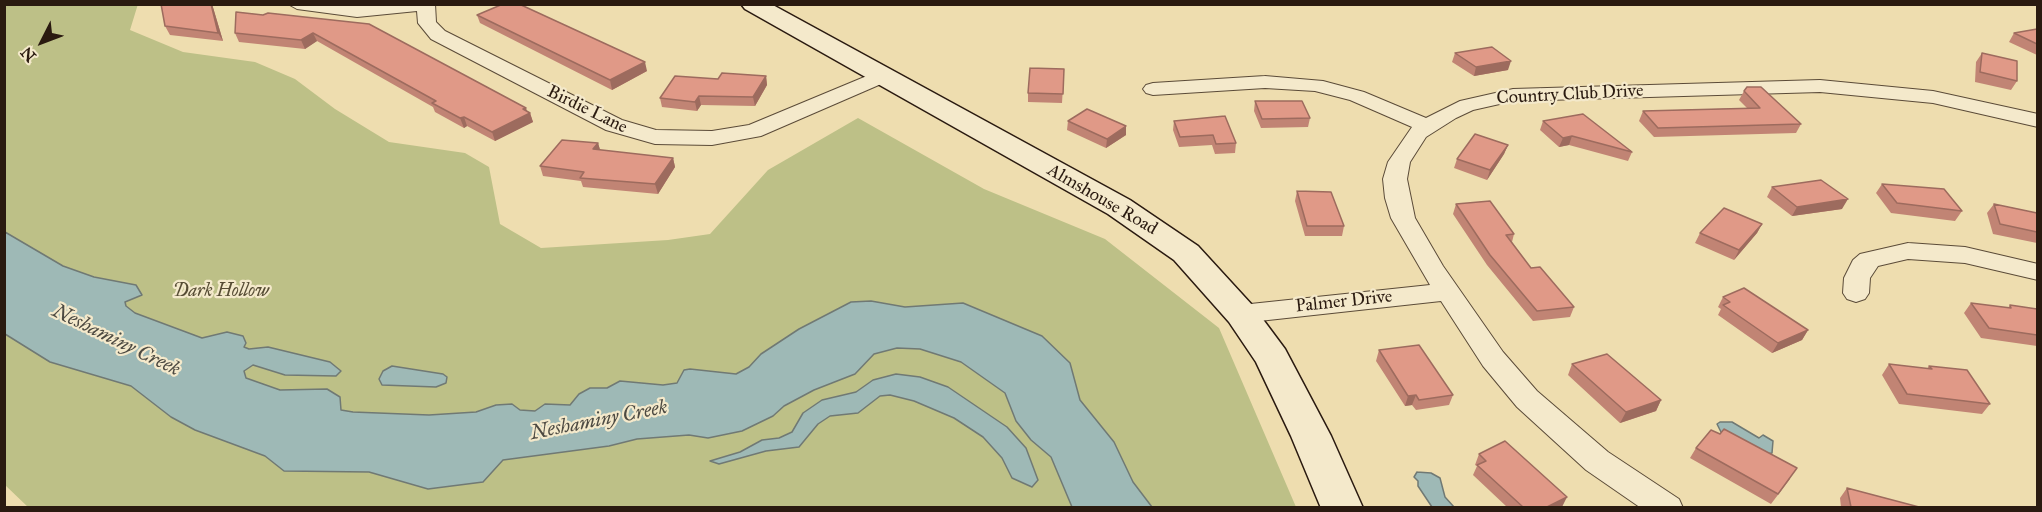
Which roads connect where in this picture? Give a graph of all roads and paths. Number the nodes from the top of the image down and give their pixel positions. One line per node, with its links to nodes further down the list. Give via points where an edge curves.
1 (297, 4): 3 (street, via 357,11)
2 (753, 4): 4 (main road, Almshouse Road)
3 (426, 5): 4 (street, Birdie Lane, via 427,23 438,35 614,125 655,137 712,138 753,131)
4 (881, 77): 11 (main road, Almshouse Road, via 1140,220 1202,269)
5 (1153, 89): 7 (street, via 1265,82 1316,85 1357,96)
6 (2037, 121): 7 (street, Country Club Drive, via 1933,97 1820,86 1513,95 1467,105)
7 (1427, 126): 9 (street, Country Club Drive, via 1406,147 1399,162 1395,179 1397,198 1403,218)
8 (2037, 272): 10 (street, via 1965,255 1908,251 1869,260 1859,272)
9 (1448, 292): 11 (street, Palmer Drive); 13 (street, Country Club Drive, via 1493,359 1527,399 1598,460)
10 (1856, 293)
11 (1241, 314): 12 (main road, Almshouse Road, via 1272,358)
12 (1342, 507)
13 (1667, 507)

